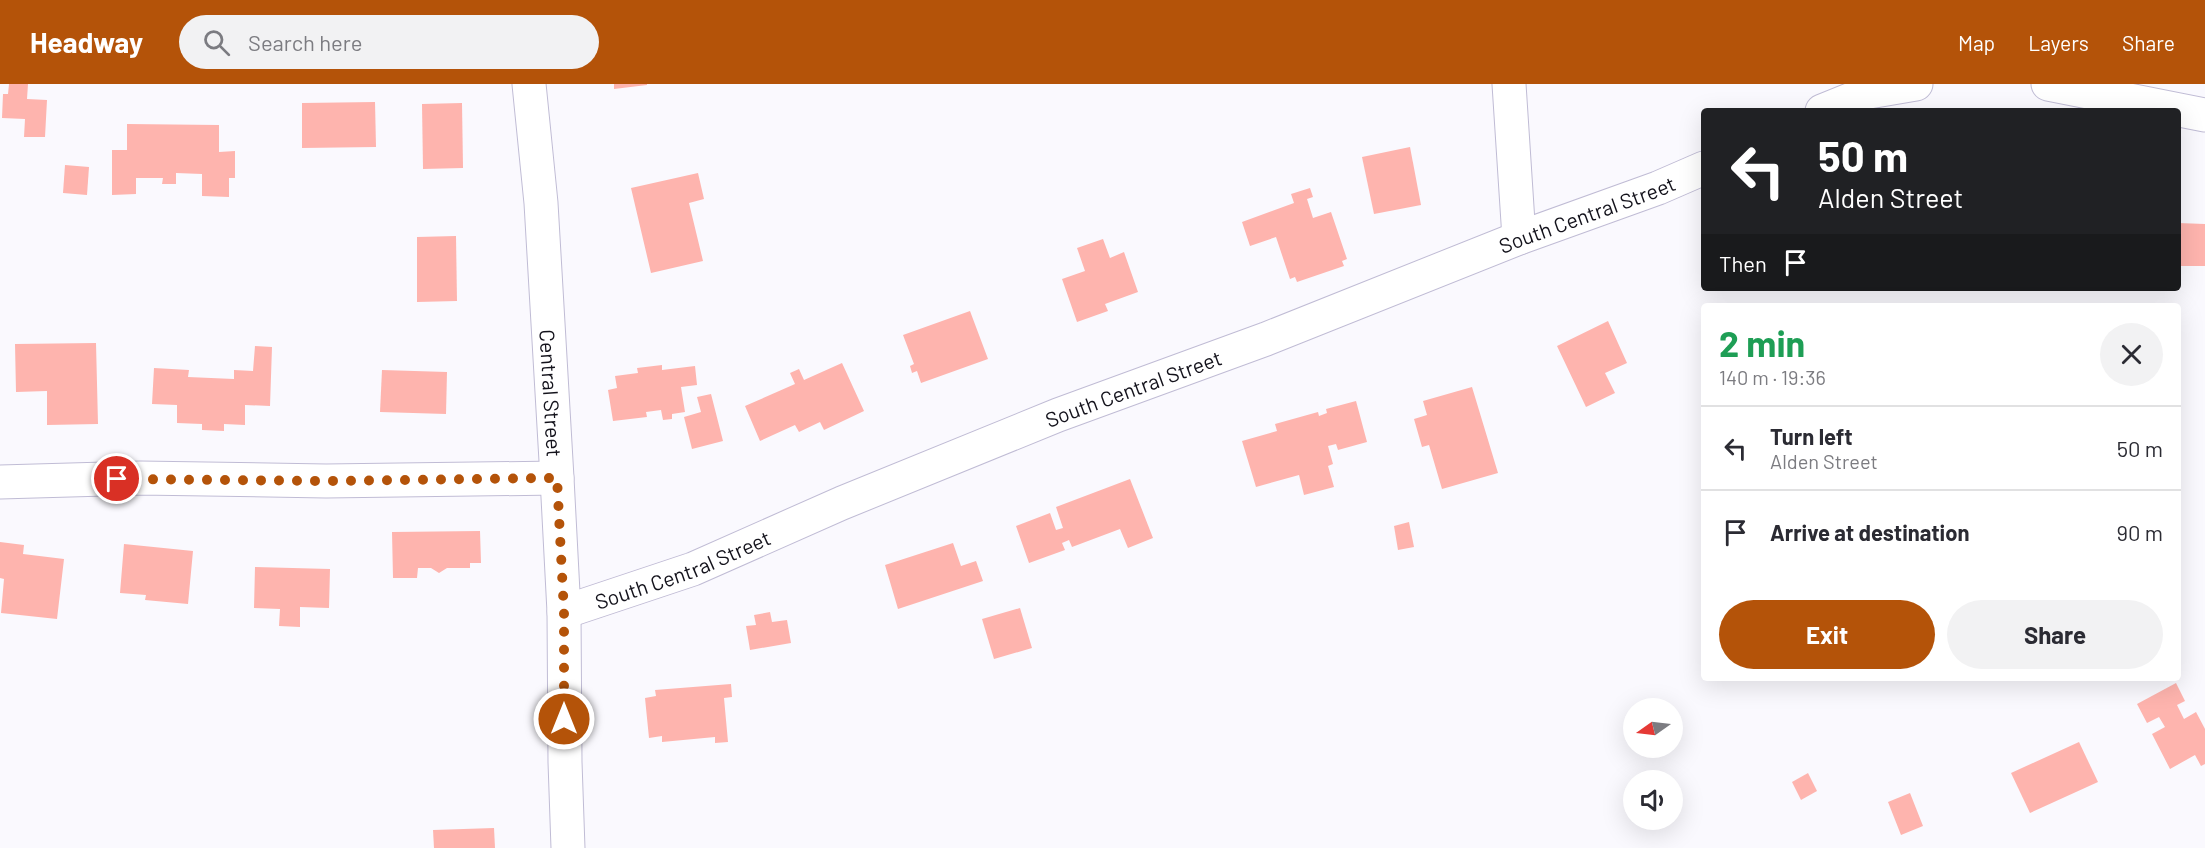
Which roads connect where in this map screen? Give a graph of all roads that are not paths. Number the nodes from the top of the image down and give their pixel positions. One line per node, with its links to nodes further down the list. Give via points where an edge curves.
1 (529, 84): 11 (street, Central Street, via 541,203)
2 (1509, 84): 10 (street)
3 (1916, 84): 5 (street, via 1869,92)
4 (2048, 84): 6 (street)
5 (1829, 108)
6 (2170, 108)
7 (2181, 110): 8 (street)
8 (2205, 115)
9 (1701, 169): 10 (street, South Central Street)
10 (1519, 238): 13 (street, South Central Street, via 1266,339 1058,415 693,569)
11 (557, 478): 12 (street); 13 (street, Central Street)
12 (0, 482)
13 (564, 612): 14 (street, Central Street)
14 (568, 848)

